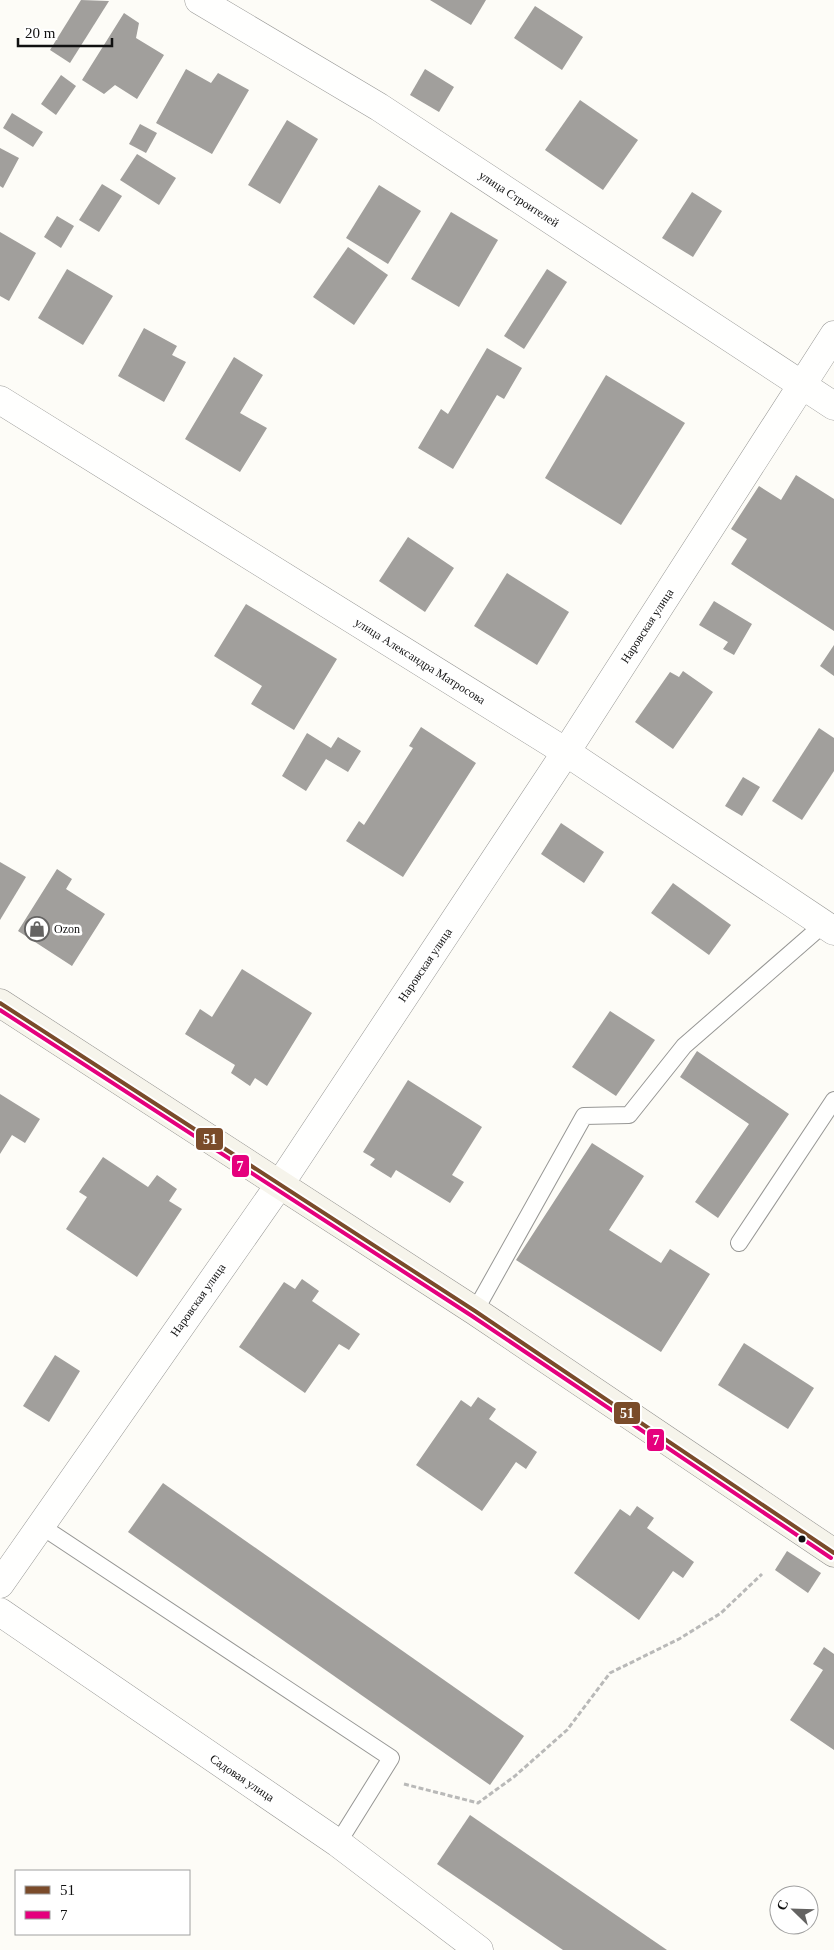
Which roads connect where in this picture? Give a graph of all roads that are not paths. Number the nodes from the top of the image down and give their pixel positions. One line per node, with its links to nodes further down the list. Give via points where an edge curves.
1 (199, 0): 3 (street, улица Строителей, via 379,107)
2 (834, 335): 3 (street, Наровская улица)
3 (801, 386): 5 (street, улица Строителей); 6 (street, Наровская улица)
4 (0, 400): 6 (street, улица Александра Матросова)
5 (834, 406)
6 (566, 752): 7 (street, улица Александра Матросова); 10 (street, Наровская улица)
7 (829, 928): 12 (lane, via 684,1046 629,1115 584,1116)
8 (0, 1003): 10 (street)
9 (834, 1100): 11 (lane)
10 (280, 1184): 12 (street); 13 (street, Наровская улица)
11 (739, 1243)
12 (475, 1311): 14 (street)
13 (41, 1526): 15 (street, Наровская улица); 17 (lane, via 391,1758)
14 (834, 1553)
15 (0, 1584)
16 (0, 1612): 17 (street, Садовая улица)
17 (338, 1844): 18 (street, Садовая улица)
18 (479, 1950)

